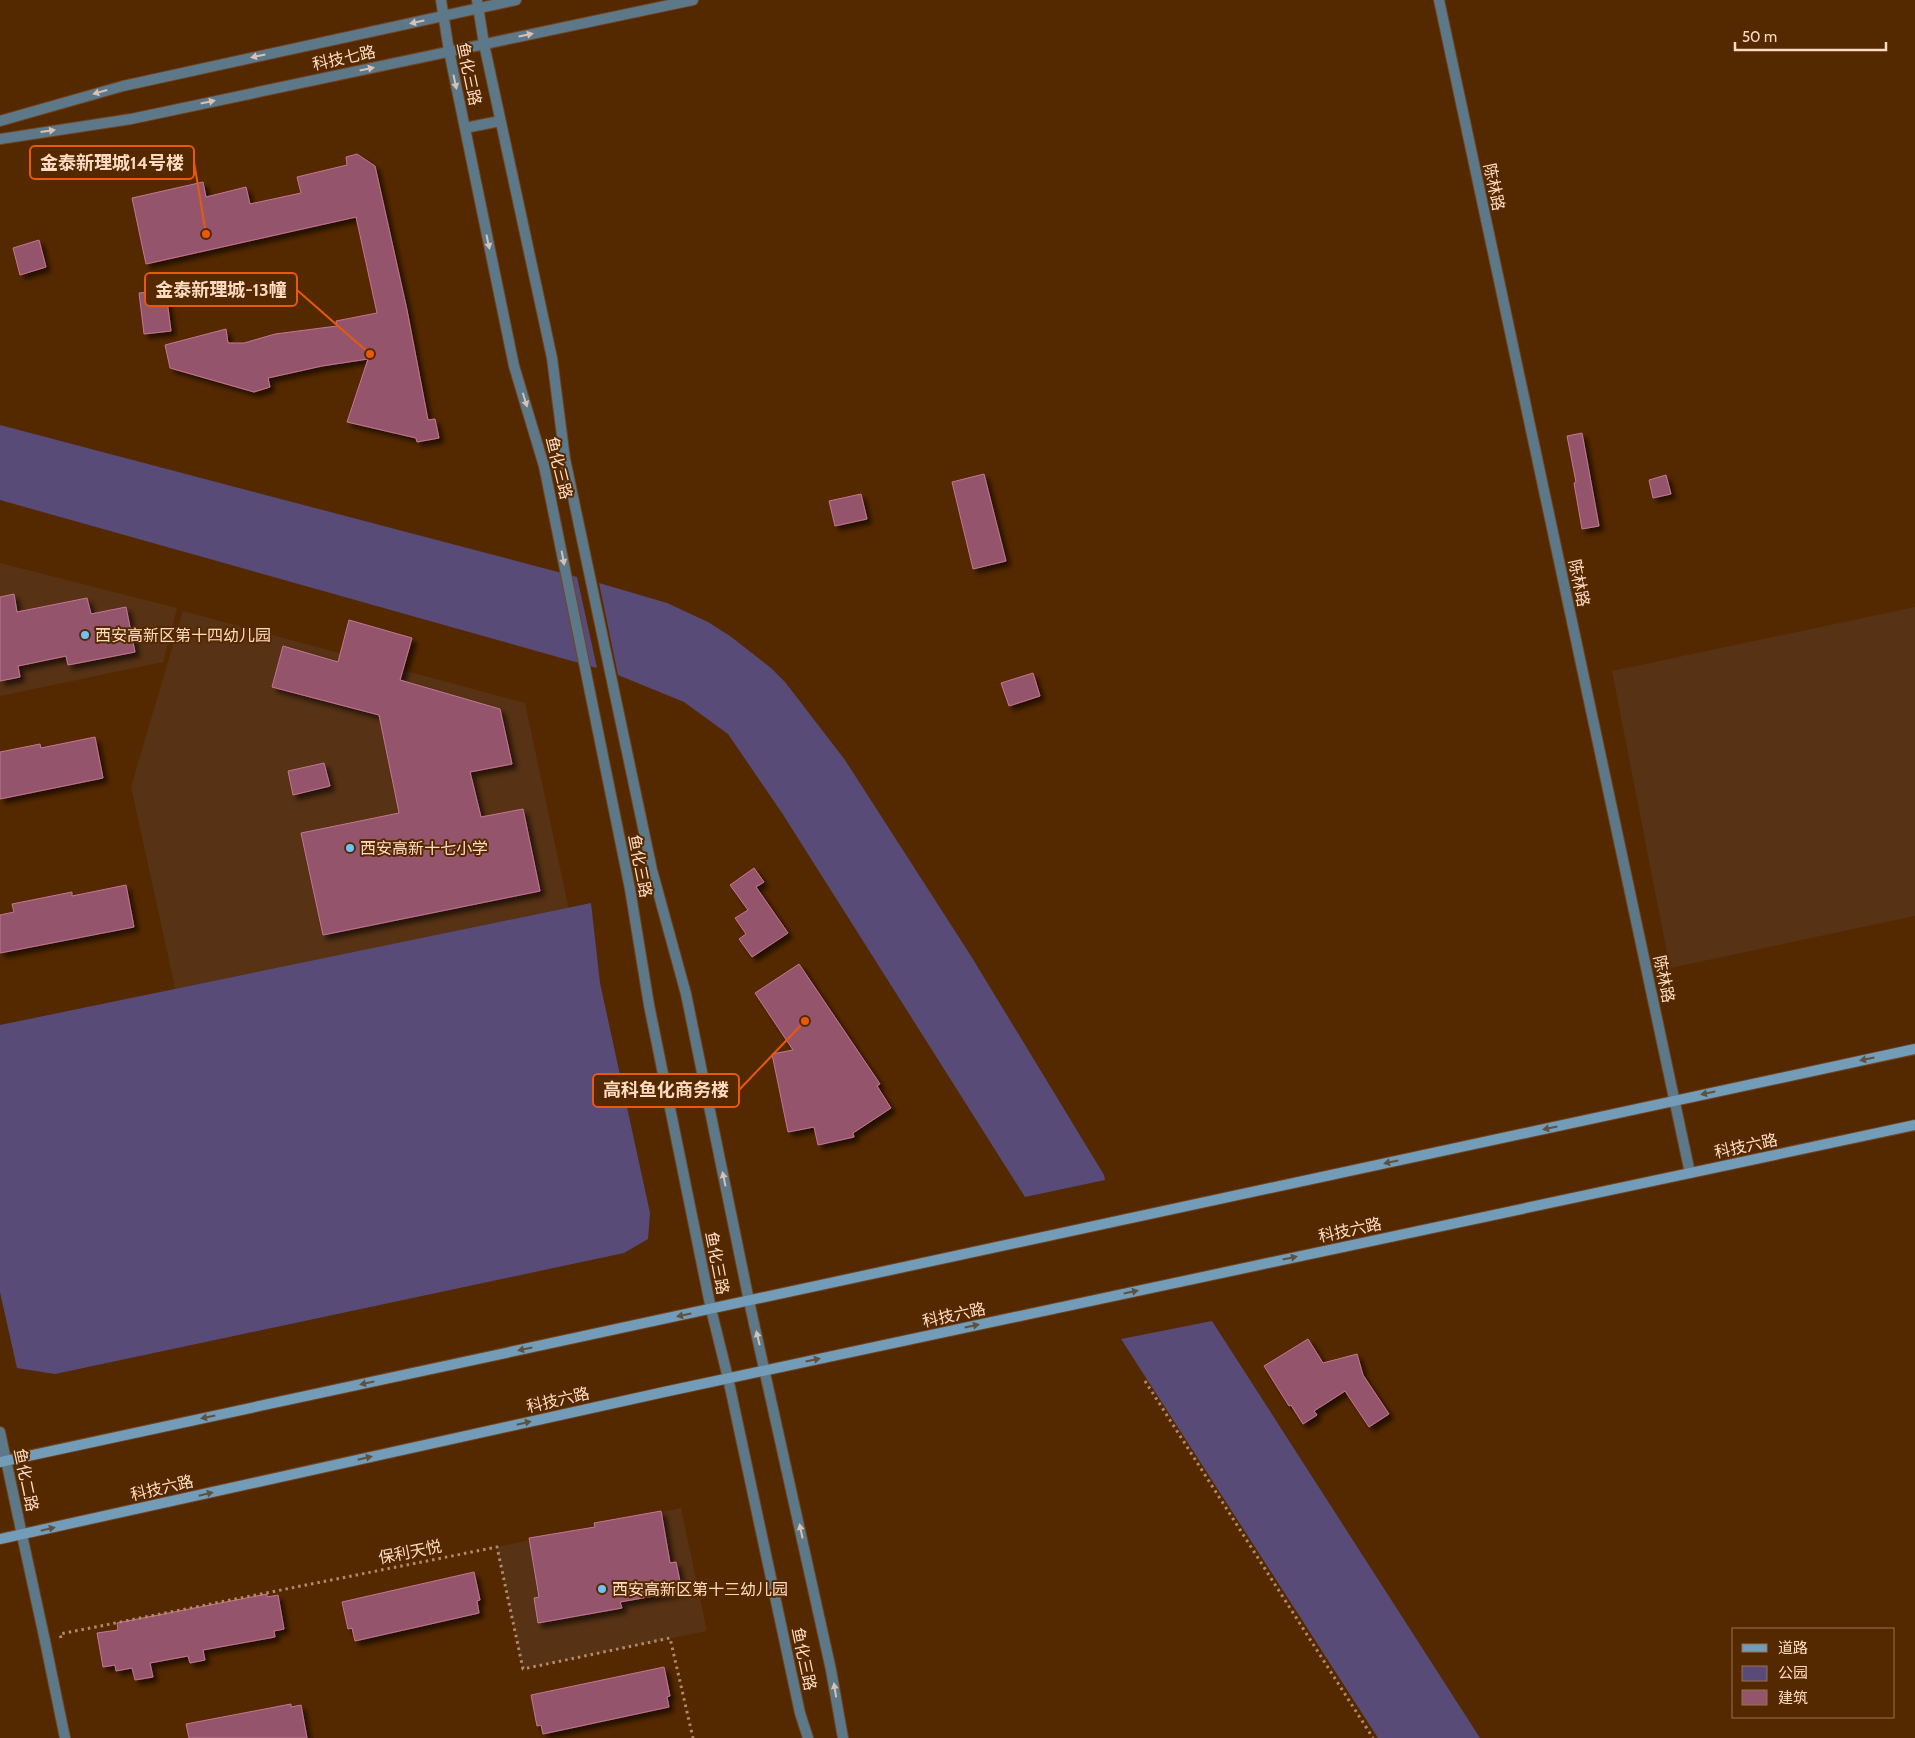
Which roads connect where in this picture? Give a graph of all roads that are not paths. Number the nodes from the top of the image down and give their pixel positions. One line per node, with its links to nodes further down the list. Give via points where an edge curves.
1 (441, 0): 6 (street, 鱼化三路)
2 (516, 0): 5 (street, 科技七路)
3 (693, 0): 7 (street, 科技七路, one-way to 3)
4 (1439, 0): 14 (street, 陈林路)
5 (477, 4): 6 (street, 科技七路); 7 (street, 鱼化三路)
6 (442, 16): 8 (street, 鱼化三路); 9 (street, 科技七路, one-way to 9, via 123,86)
7 (484, 44): 8 (street, 科技七路); 10 (street, 鱼化三路)
8 (449, 51): 11 (street, 鱼化三路, one-way to 11); 12 (street, 科技七路, one-way to 8, via 131,119)
9 (0, 121)
10 (500, 121): 11 (street); 17 (street, 鱼化三路, one-way to 10, via 686,994 652,870 569,479 552,358)
11 (465, 128): 18 (street, 鱼化三路, one-way to 18, via 514,366 544,466)
12 (0, 139)
13 (1915, 1049): 14 (main road, one-way to 14)
14 (1674, 1100): 16 (street, 陈林路); 17 (main road, one-way to 17)
15 (1915, 1125): 16 (main road, 科技六路)
16 (1690, 1173): 19 (main road, 科技六路, one-way to 16)
17 (749, 1301): 18 (main road); 19 (street, 鱼化三路, one-way to 17)
18 (711, 1309): 20 (street, 鱼化三路); 22 (main road, one-way to 22)
19 (766, 1370): 20 (main road, 科技六路); 27 (street, 鱼化三路, one-way to 19)
20 (728, 1378): 23 (main road, 科技六路, one-way to 20); 26 (street, 鱼化三路)
21 (0, 1432): 22 (street, 鱼化二路)
22 (3, 1462): 23 (street, 鱼化二路)
23 (22, 1535): 24 (main road, 科技六路); 25 (street, 鱼化二路)
24 (0, 1539)
25 (65, 1738)
26 (808, 1738)
27 (843, 1738)

